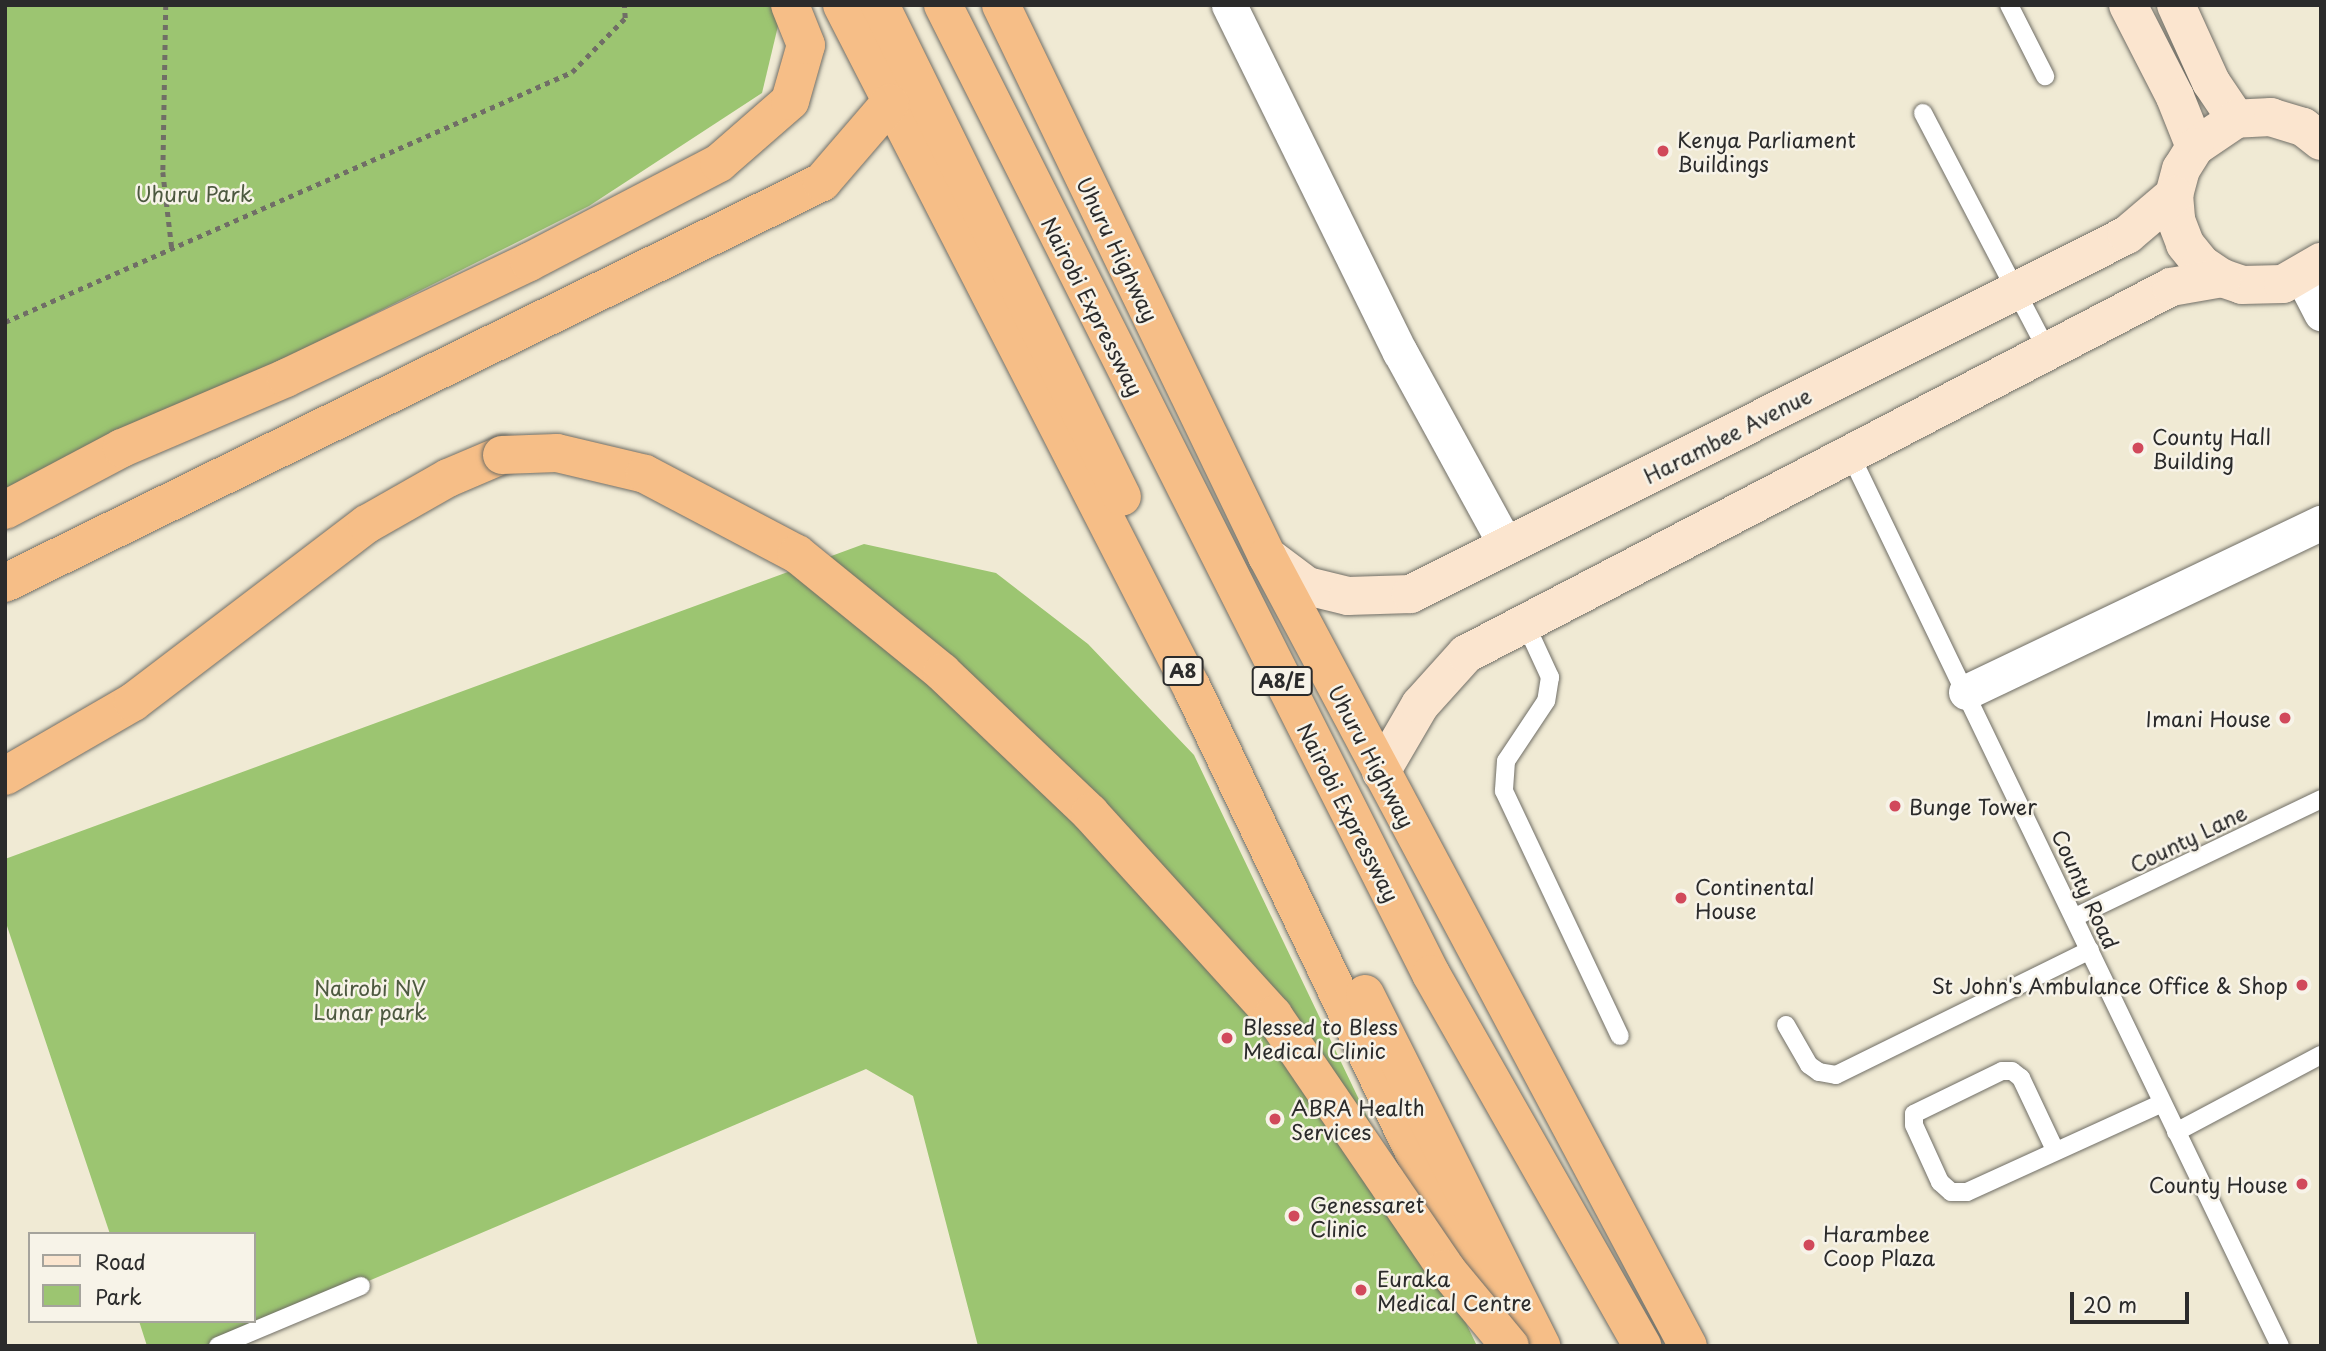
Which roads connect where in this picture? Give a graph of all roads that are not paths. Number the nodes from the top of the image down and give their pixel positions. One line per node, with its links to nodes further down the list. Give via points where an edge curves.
1 (790, 5): 25 (highway, via 806,45 790,102 719,163 530,262 286,378 122,448)
2 (842, 5): 13 (highway, A8)
3 (880, 5): 46 (highway, A8/E, via 1219,704)
4 (943, 5): 47 (highway, Nairobi Expressway / A8/E, via 1431,974)
5 (1001, 5): 28 (highway, Uhuru Highway)
6 (1229, 5): 27 (street, via 1400,352)
7 (2009, 5): 10 (lane)
8 (2128, 5): 12 (street)
9 (2176, 5): 11 (street)
10 (2045, 76)
11 (2211, 82): 12 (street); 15 (street)
12 (2175, 97): 17 (street)
13 (890, 103): 29 (highway, via 821,182); 45 (highway, A8, via 1192,688)
14 (1923, 113): 21 (lane)
15 (2236, 119): 16 (street, via 2270,117); 17 (street)
16 (2315, 131)
17 (2194, 147): 18 (street, via 2181,169)
18 (2174, 195): 20 (street, via 2176,220 2185,244 2201,264); 21 (street, Harambee Avenue, via 2127,235)
19 (2311, 269): 20 (street, via 2263,287); 22 (street)
20 (2222, 278): 23 (street, via 2171,287)
21 (2017, 292): 23 (lane); 27 (street, Harambee Avenue)
22 (2321, 313)
23 (2047, 350): 24 (street)
24 (1849, 452): 30 (street); 31 (lane, County Road)
25 (5, 510)
26 (2321, 523): 31 (street)
27 (1506, 546): 28 (street, Harambee Avenue, via 1411,594 1348,596 1307,586)
28 (1267, 556): 32 (highway, Uhuru Highway)
29 (5, 583)
30 (1525, 623): 32 (street, via 1466,654 1420,705); 38 (lane, via 1550,677 1546,701 1506,761 1504,791)
31 (1966, 692): 35 (lane, County Road)
32 (1381, 772): 48 (highway, Uhuru Highway)
33 (5, 776): 45 (highway, bridge, via 133,702 367,524 448,478 502,455 556,453 645,474 797,554 942,672 1090,813 1273,1015 1446,1269)
34 (2321, 799): 35 (lane, County Lane)
35 (2075, 918): 36 (lane, County Road)
36 (2090, 950): 37 (lane, via 1836,1075 1809,1065); 40 (lane, County Road)
37 (1786, 1025)
38 (1620, 1036)
39 (2321, 1055): 41 (lane)
40 (2162, 1103): 41 (lane, County Road); 42 (lane)
41 (2176, 1132): 49 (lane, County Road)
42 (2055, 1150): 42 (lane, via 1967,1192 1951,1192 1940,1182 1914,1125 1914,1114 2002,1071 2011,1071 2021,1078)
43 (361, 1286): 44 (lane)
44 (218, 1346)
45 (1508, 1346)
46 (1541, 1346)
47 (1642, 1346)
48 (1688, 1346)
49 (2280, 1346)

